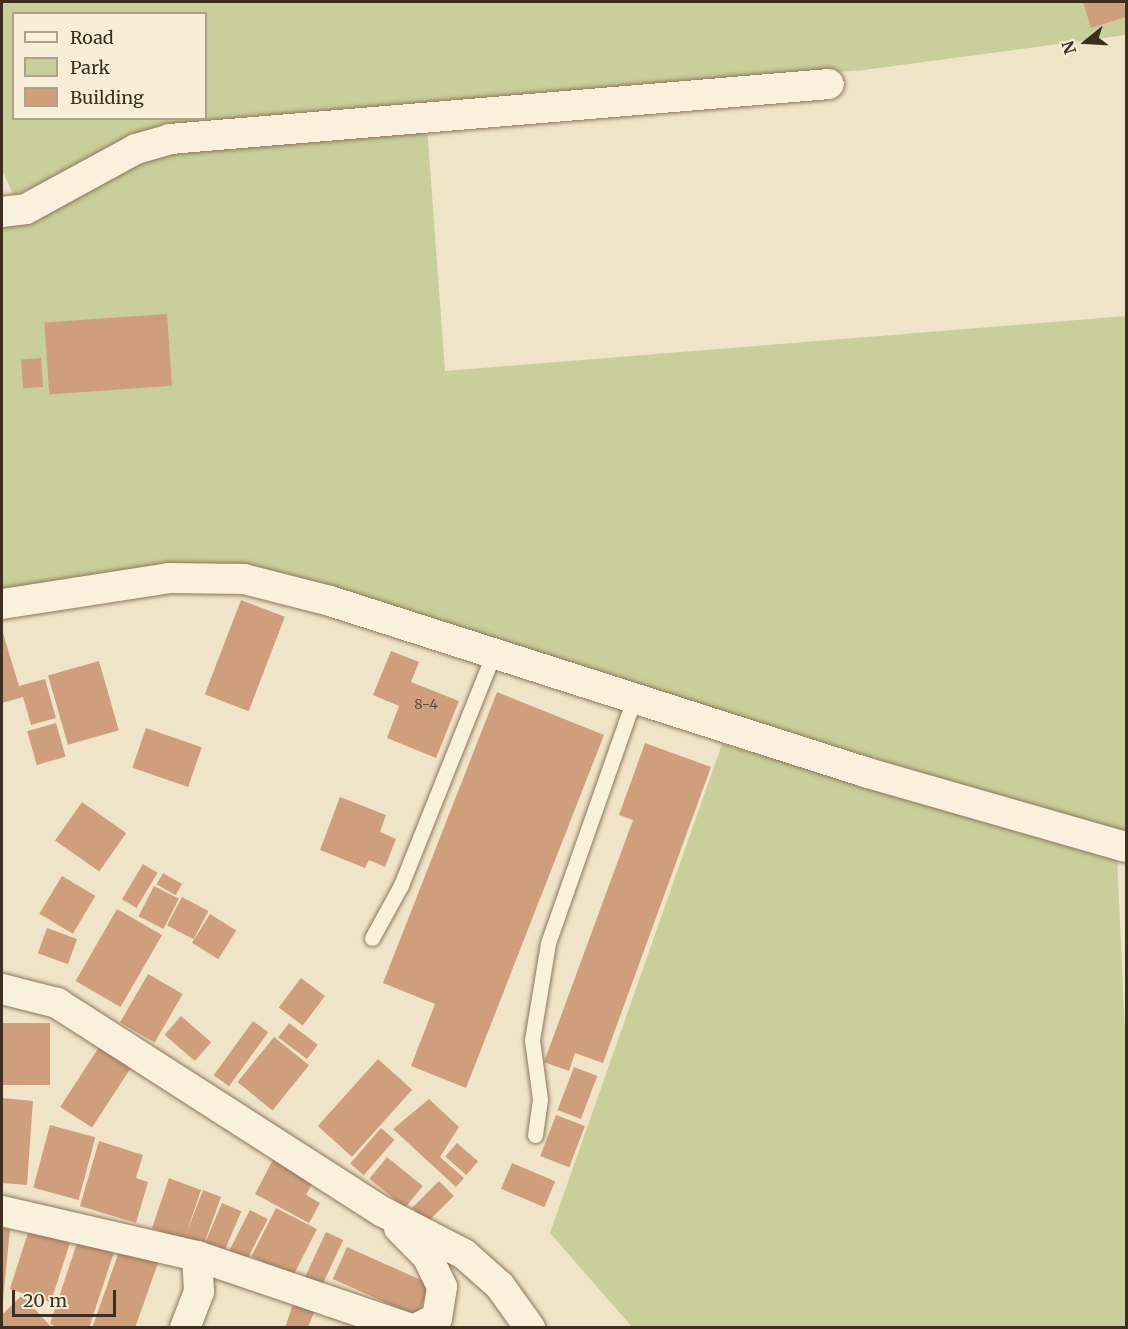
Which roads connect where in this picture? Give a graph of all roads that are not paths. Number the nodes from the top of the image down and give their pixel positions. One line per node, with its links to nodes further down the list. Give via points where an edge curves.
1 (829, 84): 2 (street, via 170,139 136,149 26,209)
2 (2, 212)
3 (2, 604): 4 (street, via 216,575 330,602)
4 (492, 657): 5 (street); 7 (lane, via 401,885)
5 (633, 701): 6 (street); 9 (lane, via 548,943 532,1040 540,1099)
6 (1126, 847)
7 (372, 938)
8 (2, 989): 11 (street, via 57,1003)
9 (535, 1135)
10 (2, 1211): 12 (street)
11 (383, 1212): 15 (street, via 439,1274 441,1308 431,1323); 16 (street, via 464,1254 500,1286)
12 (197, 1257): 13 (street, via 199,1292); 14 (street)
13 (185, 1328)
14 (409, 1328)
15 (417, 1328)
16 (530, 1328)

